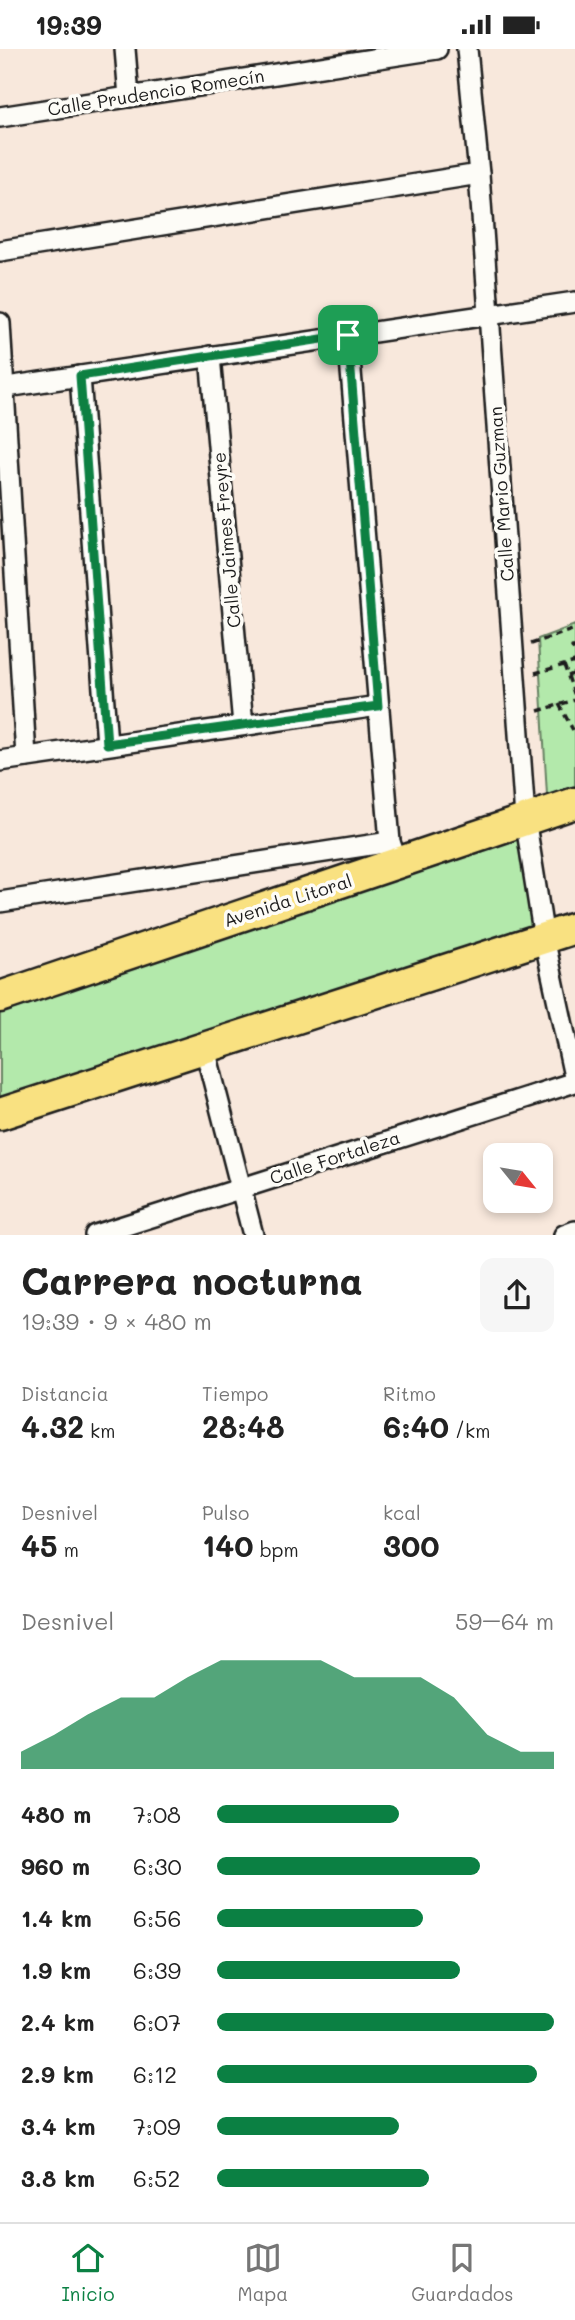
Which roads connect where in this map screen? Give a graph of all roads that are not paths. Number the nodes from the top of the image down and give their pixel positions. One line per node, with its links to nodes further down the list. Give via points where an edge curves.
1 (125, 49): 4 (street)
2 (437, 49): 4 (street, Calle Prudencio Romecín)
3 (467, 49): 6 (street, Calle Mario Guzman)
4 (129, 97): 5 (street, Calle Prudencio Romecín)
5 (0, 117)
6 (479, 174): 7 (street); 9 (street, Calle Mario Guzman)
7 (0, 251)
8 (575, 302): 9 (street)
9 (489, 314): 11 (street); 21 (street, Calle Mario Guzman)
10 (0, 323): 14 (street)
11 (348, 335): 12 (street); 15 (street)
12 (210, 356): 13 (street); 16 (street, Calle Jaimes Freyre)
13 (80, 376): 14 (street); 17 (street)
14 (2, 387): 18 (street)
15 (378, 706): 16 (street); 22 (street)
16 (243, 725): 17 (street)
17 (107, 744): 18 (street)
18 (26, 757): 19 (street)
19 (0, 761)
20 (575, 803): 21 (main road, Avenida Litoral)
21 (525, 818): 22 (main road, Avenida Litoral); 25 (street, Calle Mario Guzman)
22 (394, 853): 23 (street); 26 (main road, Avenida Litoral)
23 (0, 902)
24 (575, 927): 25 (main road)
25 (544, 937): 27 (main road); 28 (street, Calle Mario Guzman)
26 (0, 997)
27 (205, 1049): 29 (main road); 30 (street)
28 (575, 1082): 30 (street, Calle Fortaleza)
29 (0, 1114)
30 (239, 1188): 32 (street, Calle Fortaleza); 33 (street)
31 (575, 1231): 34 (street)
32 (95, 1235)
33 (253, 1235)
34 (564, 1235)

